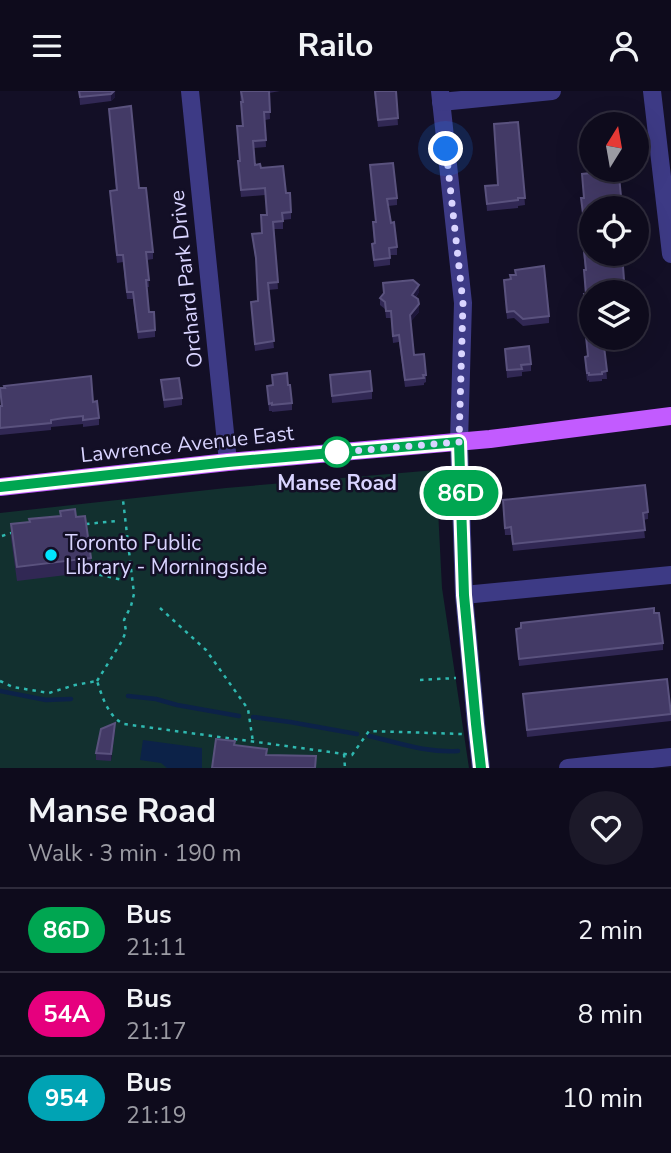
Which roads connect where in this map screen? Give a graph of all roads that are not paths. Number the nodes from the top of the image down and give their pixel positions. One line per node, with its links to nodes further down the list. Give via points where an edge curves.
1 (190, 91): 8 (street, Orchard Park Drive)
2 (552, 91): 4 (street)
3 (652, 91): 5 (street)
4 (440, 96): 7 (street, via 463,303)
5 (671, 254)
6 (671, 416): 7 (main road, Lawrence Avenue East)
7 (459, 442): 8 (main road, Lawrence Avenue East); 11 (street)
8 (228, 462): 9 (main road, Lawrence Avenue East)
9 (0, 487)
10 (671, 575): 11 (street)
11 (464, 595): 13 (street)
12 (671, 757): 14 (street)
13 (481, 768)
14 (568, 768)

